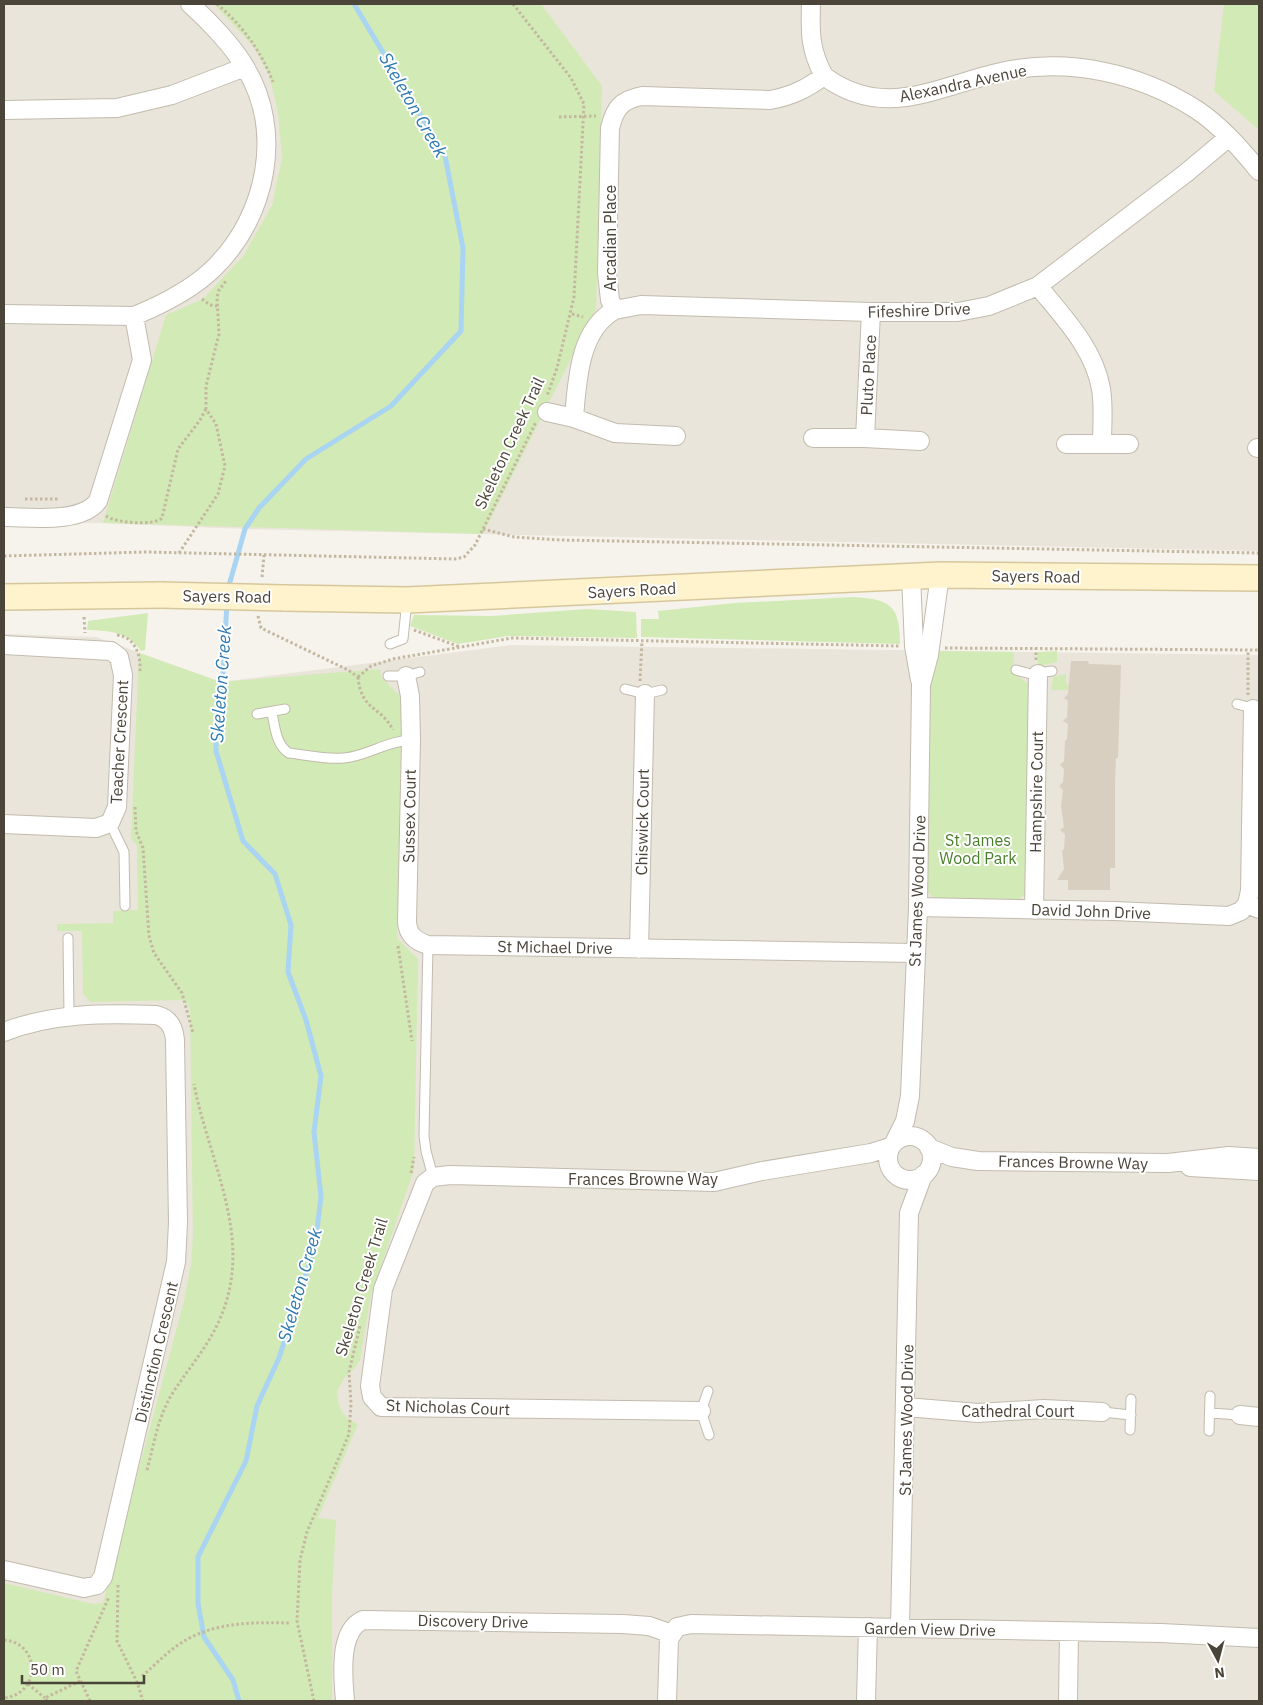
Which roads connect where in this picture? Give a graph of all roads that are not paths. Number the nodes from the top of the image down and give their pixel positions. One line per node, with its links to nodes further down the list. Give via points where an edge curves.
1 (190, 4): 3 (street)
2 (811, 4): 4 (street, via 810,40)
3 (245, 67): 5 (street, via 172,95 117,108); 12 (street, via 257,93 266,140 265,173 258,200 246,226 214,268 159,304)
4 (824, 76): 6 (street, Alexandra Avenue, via 856,95 891,98 935,91 1022,68 1088,69 1128,78 1178,98); 9 (street, Arcadian Place, via 797,93 770,100 642,96 628,99 616,111 610,128 607,273 610,300)
5 (4, 110)
6 (1229, 137): 7 (street, Alexandra Avenue); 8 (street, Fifeshire Drive)
7 (1259, 171)
8 (1038, 286): 10 (street, Fifeshire Drive, via 989,306 958,312); 19 (street, via 1083,344 1096,370 1101,390)
9 (615, 310): 10 (street, Fifeshire Drive, via 641,305); 14 (street, Arcadian Place, via 607,314 588,341 578,372)
10 (871, 312): 17 (street, Pluto Place)
11 (4, 314): 12 (street)
12 (134, 316): 22 (street, via 142,360 103,491 93,508 80,515)
13 (543, 412): 14 (street)
14 (574, 418): 15 (street, via 615,433)
15 (676, 436)
16 (813, 438): 17 (street, Pluto Place)
17 (865, 438): 18 (street, Pluto Place)
18 (920, 441)
19 (1102, 443): 20 (street); 21 (street)
20 (1066, 444)
21 (1129, 444)
22 (4, 517)
23 (940, 575): 24 (main road, Sayers Road); 25 (main road, Sayers Road); 30 (street, St James Wood Drive)
24 (911, 576): 27 (main road, Sayers Road); 30 (street, St James Wood Drive)
25 (1259, 578)
26 (4, 597): 27 (main road, Sayers Road, bridge, via 160,595)
27 (407, 600): 28 (lane, via 403,639)
28 (390, 644)
29 (4, 645): 43 (street, Teacher Crescent, via 97,649 110,651 119,657 122,675 117,798 115,814)
30 (922, 646): 47 (street, St James Wood Drive)
31 (1016, 670): 32 (lane, Hampshire Court)
32 (1045, 673): 48 (street, Hampshire Court)
33 (413, 674): 34 (lane, Sussex Court); 42 (street, Sussex Court)
34 (388, 676)
35 (625, 689): 37 (lane)
36 (662, 690): 37 (lane)
37 (642, 694): 51 (street, Chiswick Court)
38 (1249, 708): 46 (street, via 1250,891)
39 (286, 709): 40 (lane)
40 (272, 713): 41 (lane); 42 (lane, via 278,741 289,753 344,758 395,741)
41 (257, 714)
42 (411, 740): 50 (street, Sussex Court, via 407,922 413,938)
43 (110, 822): 44 (street, Teacher Crescent, via 96,828); 45 (lane, Teacher Crescent, via 124,852)
44 (4, 824)
45 (125, 906)
46 (1253, 906): 48 (street, David John Drive, via 1229,916)
47 (918, 907): 48 (street, David John Drive); 52 (street, St James Wood Drive)
48 (1034, 910)
49 (68, 938): 53 (lane)
50 (428, 945): 51 (street, St Michael Drive); 65 (lane, via 424,1136)
51 (639, 949): 52 (street, St Michael Drive)
52 (915, 953): 55 (street, St James Wood Drive)
53 (70, 1016): 54 (street, via 37,1021); 80 (street, Distinction Crescent, via 156,1014 167,1020 174,1032 176,1262 103,1578 96,1585 84,1588)
54 (4, 1032)
55 (910, 1096): 56 (street, St James Wood Drive, via 905,1121); 57 (street, St James Wood Drive, via 915,1121)
56 (892, 1145): 57 (street, via 910,1136); 58 (street, Frances Browne Way); 63 (street, via 888,1159)
57 (928, 1146): 60 (street, Frances Browne Way, via 952,1157); 64 (street, via 932,1160)
58 (850, 1157): 63 (street, Frances Browne Way, via 871,1160); 65 (street, Frances Browne Way, via 714,1182)
59 (1259, 1158): 61 (street, Frances Browne Way, via 1229,1156)
60 (978, 1161): 61 (street, Frances Browne Way); 64 (street, Frances Browne Way)
61 (1168, 1163): 62 (street, Frances Browne Way, via 1224,1171)
62 (1259, 1171)
63 (894, 1172): 64 (street, via 912,1180); 66 (street, St James Wood Drive)
64 (925, 1173): 66 (street, St James Wood Drive)
65 (433, 1176): 71 (street, St Nicholas Court, via 424,1183 383,1289 370,1386 372,1397 379,1405 384,1408)
66 (909, 1213): 70 (street, St James Wood Drive)
67 (708, 1391): 71 (lane)
68 (1210, 1396): 73 (lane)
69 (1131, 1399): 74 (lane)
70 (906, 1406): 72 (street, Cathedral Court, via 978,1412 1044,1408); 82 (street, St James Wood Drive)
71 (701, 1411): 79 (lane)
72 (1102, 1412): 74 (lane, Cathedral Court)
73 (1210, 1413): 75 (lane); 78 (lane)
74 (1130, 1415): 77 (lane)
75 (1240, 1415): 76 (street)
76 (1259, 1417)
77 (1130, 1430)
78 (1209, 1431)
79 (709, 1435)
80 (4, 1570)
81 (868, 1627): 82 (street, Garden View Drive); 84 (street, Garden View Drive, via 696,1624 679,1626); 88 (street)
82 (900, 1628): 83 (street, Garden View Drive)
83 (1068, 1632): 85 (street, Garden View Drive); 89 (street)
84 (672, 1634): 86 (street, Discovery Drive, via 639,1624 366,1619 351,1628 346,1639); 87 (street)
85 (1259, 1638)
86 (345, 1701)
87 (667, 1701)
88 (866, 1701)
89 (1068, 1701)

